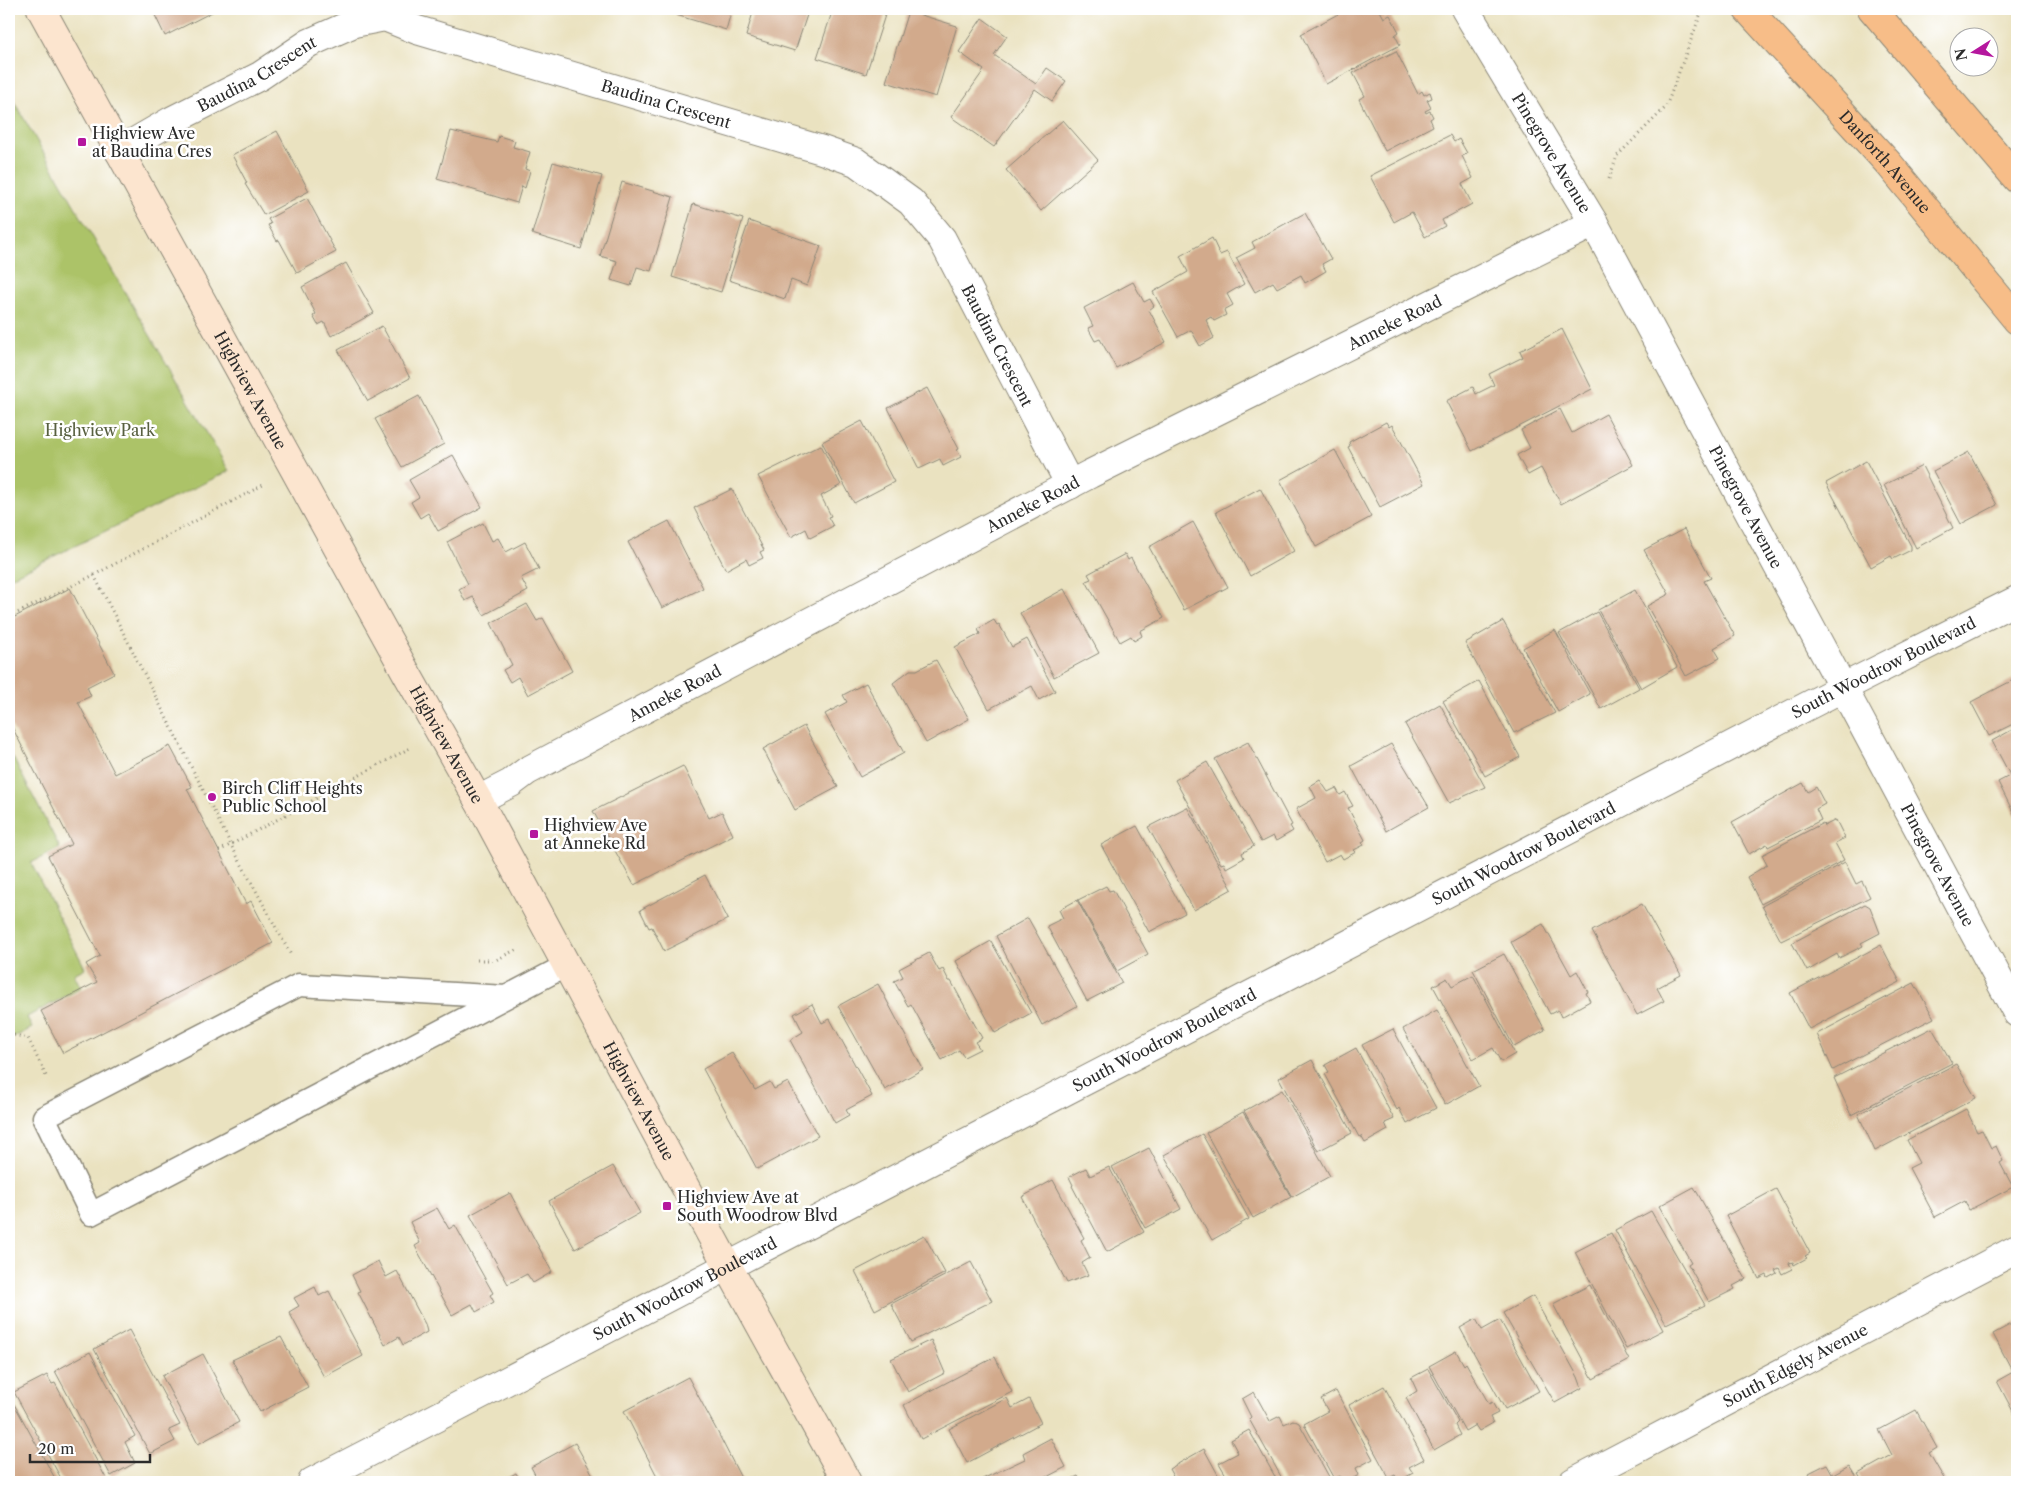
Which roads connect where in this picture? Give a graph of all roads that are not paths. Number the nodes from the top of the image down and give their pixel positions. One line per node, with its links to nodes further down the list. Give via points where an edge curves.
1 (41, 9): 5 (street, Highview Avenue)
2 (1465, 9): 7 (street, Pinegrove Avenue)
3 (1747, 9): 8 (main road, Danforth Avenue, via 1889,164)
4 (1872, 9): 6 (main road)
5 (119, 151): 9 (street, Baudina Crescent, via 260,76 309,43 354,23 385,17 417,30 822,150 856,162 911,202 942,239); 12 (street, Highview Avenue)
6 (2017, 179)
7 (1594, 223): 9 (street, Anneke Road); 11 (street, Pinegrove Avenue)
8 (2017, 320)
9 (1070, 485): 12 (street, Anneke Road, via 527,771)
10 (2017, 600): 11 (street, South Woodrow Boulevard)
11 (1844, 687): 15 (street, Pinegrove Avenue); 17 (street, South Woodrow Boulevard)
12 (478, 800): 13 (street, Highview Avenue)
13 (565, 966): 14 (lane); 17 (street, Highview Avenue)
14 (506, 997): 14 (lane, via 299,986 44,1117 91,1214)
15 (2017, 1013)
16 (2017, 1249): 20 (street, South Edgely Avenue)
17 (727, 1265): 18 (street, South Woodrow Boulevard); 19 (street, Highview Avenue)
18 (312, 1482)
19 (847, 1482)
20 (1573, 1482)

